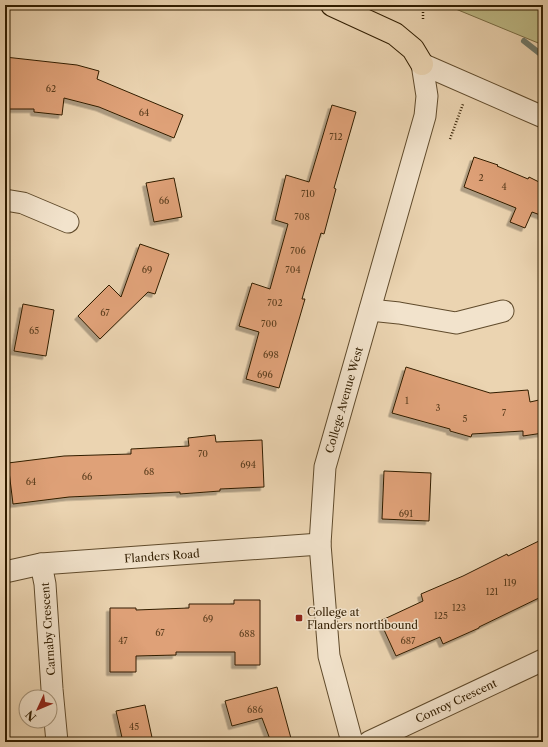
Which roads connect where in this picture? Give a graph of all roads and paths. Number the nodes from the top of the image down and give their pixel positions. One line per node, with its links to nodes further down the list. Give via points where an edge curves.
1 (332, 5): 4 (main road, via 395,34 413,49)
2 (423, 5): 3 (path)
3 (423, 19)
4 (422, 64): 5 (street); 10 (street, College Avenue West, via 427,96 425,116)
5 (470, 84): 6 (street); 7 (path)
6 (543, 117)
7 (450, 139)
8 (5, 200): 9 (street, via 23,203)
9 (68, 222)
10 (370, 310): 11 (street, via 456,323); 12 (street, College Avenue West, via 325,467)
11 (503, 312)
12 (320, 544): 13 (street, Flanders Road); 17 (street, College Avenue West, via 329,656)
13 (41, 564): 14 (street, Flanders Road); 16 (street, Carnaby Crescent, via 45,584)
14 (5, 572)
15 (543, 660): 18 (street, Conroy Crescent)
16 (57, 742)
17 (352, 742)
18 (369, 742)

